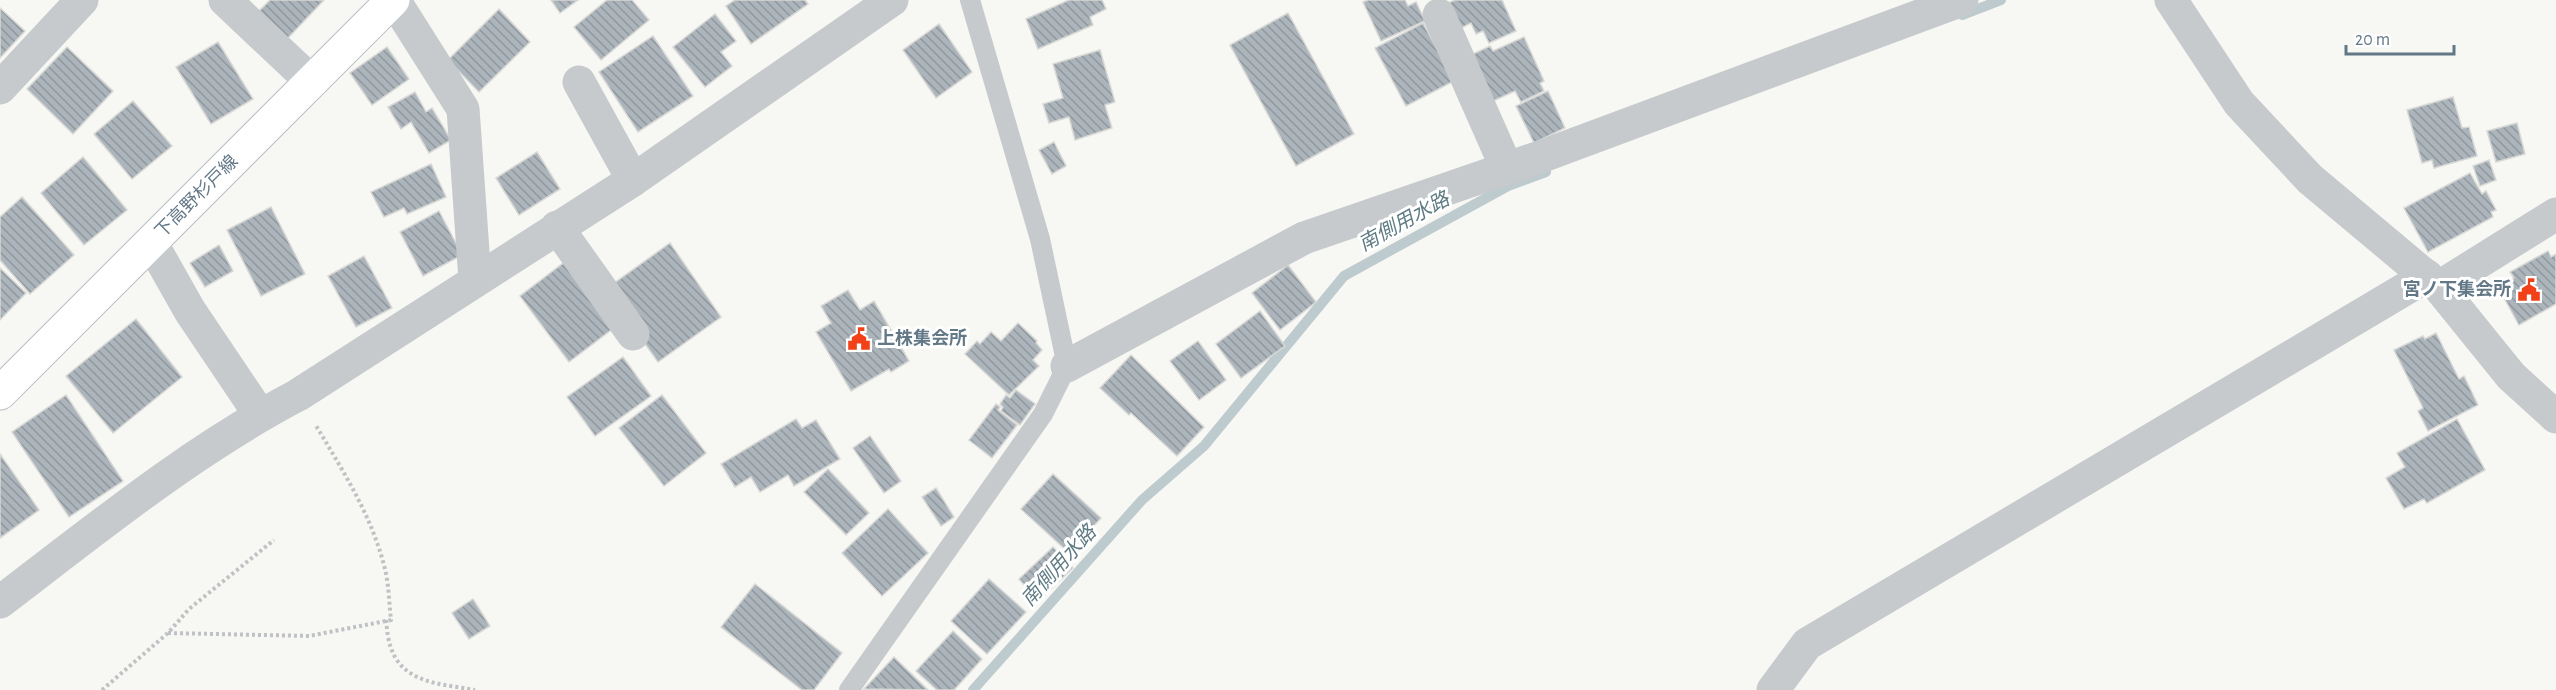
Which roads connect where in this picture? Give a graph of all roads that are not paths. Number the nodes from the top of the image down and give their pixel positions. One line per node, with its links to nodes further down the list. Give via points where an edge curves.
1 (82, 0): 11 (street)
2 (225, 0): 9 (street)
3 (394, 0): 9 (main road, 下高野杉戸線); 17 (street, via 463,109)
4 (892, 0): 13 (street)
5 (970, 0): 20 (lane, via 1040,238)
6 (1962, 0): 12 (street)
7 (2171, 0): 18 (street, via 2239,103 2310,179)
8 (1439, 15): 12 (street)
9 (312, 82): 16 (main road, 下高野杉戸線)
10 (579, 82): 13 (street)
11 (0, 88)
12 (1507, 169): 20 (street, via 1304,238)
13 (633, 180): 15 (street)
14 (2556, 214): 18 (street)
15 (557, 227): 17 (street); 19 (street)
16 (151, 242): 21 (main road, 下高野杉戸線); 22 (street, via 190,311)
17 (474, 280): 22 (street, via 298,395)
18 (2433, 281): 23 (street, via 2511,376); 26 (street, via 1807,644)
19 (633, 334)
20 (1067, 366): 25 (lane, via 1043,414)
21 (0, 393)
22 (260, 415): 24 (street, via 136,498)
23 (2556, 417)
24 (0, 602)
25 (849, 690)
26 (1773, 690)

